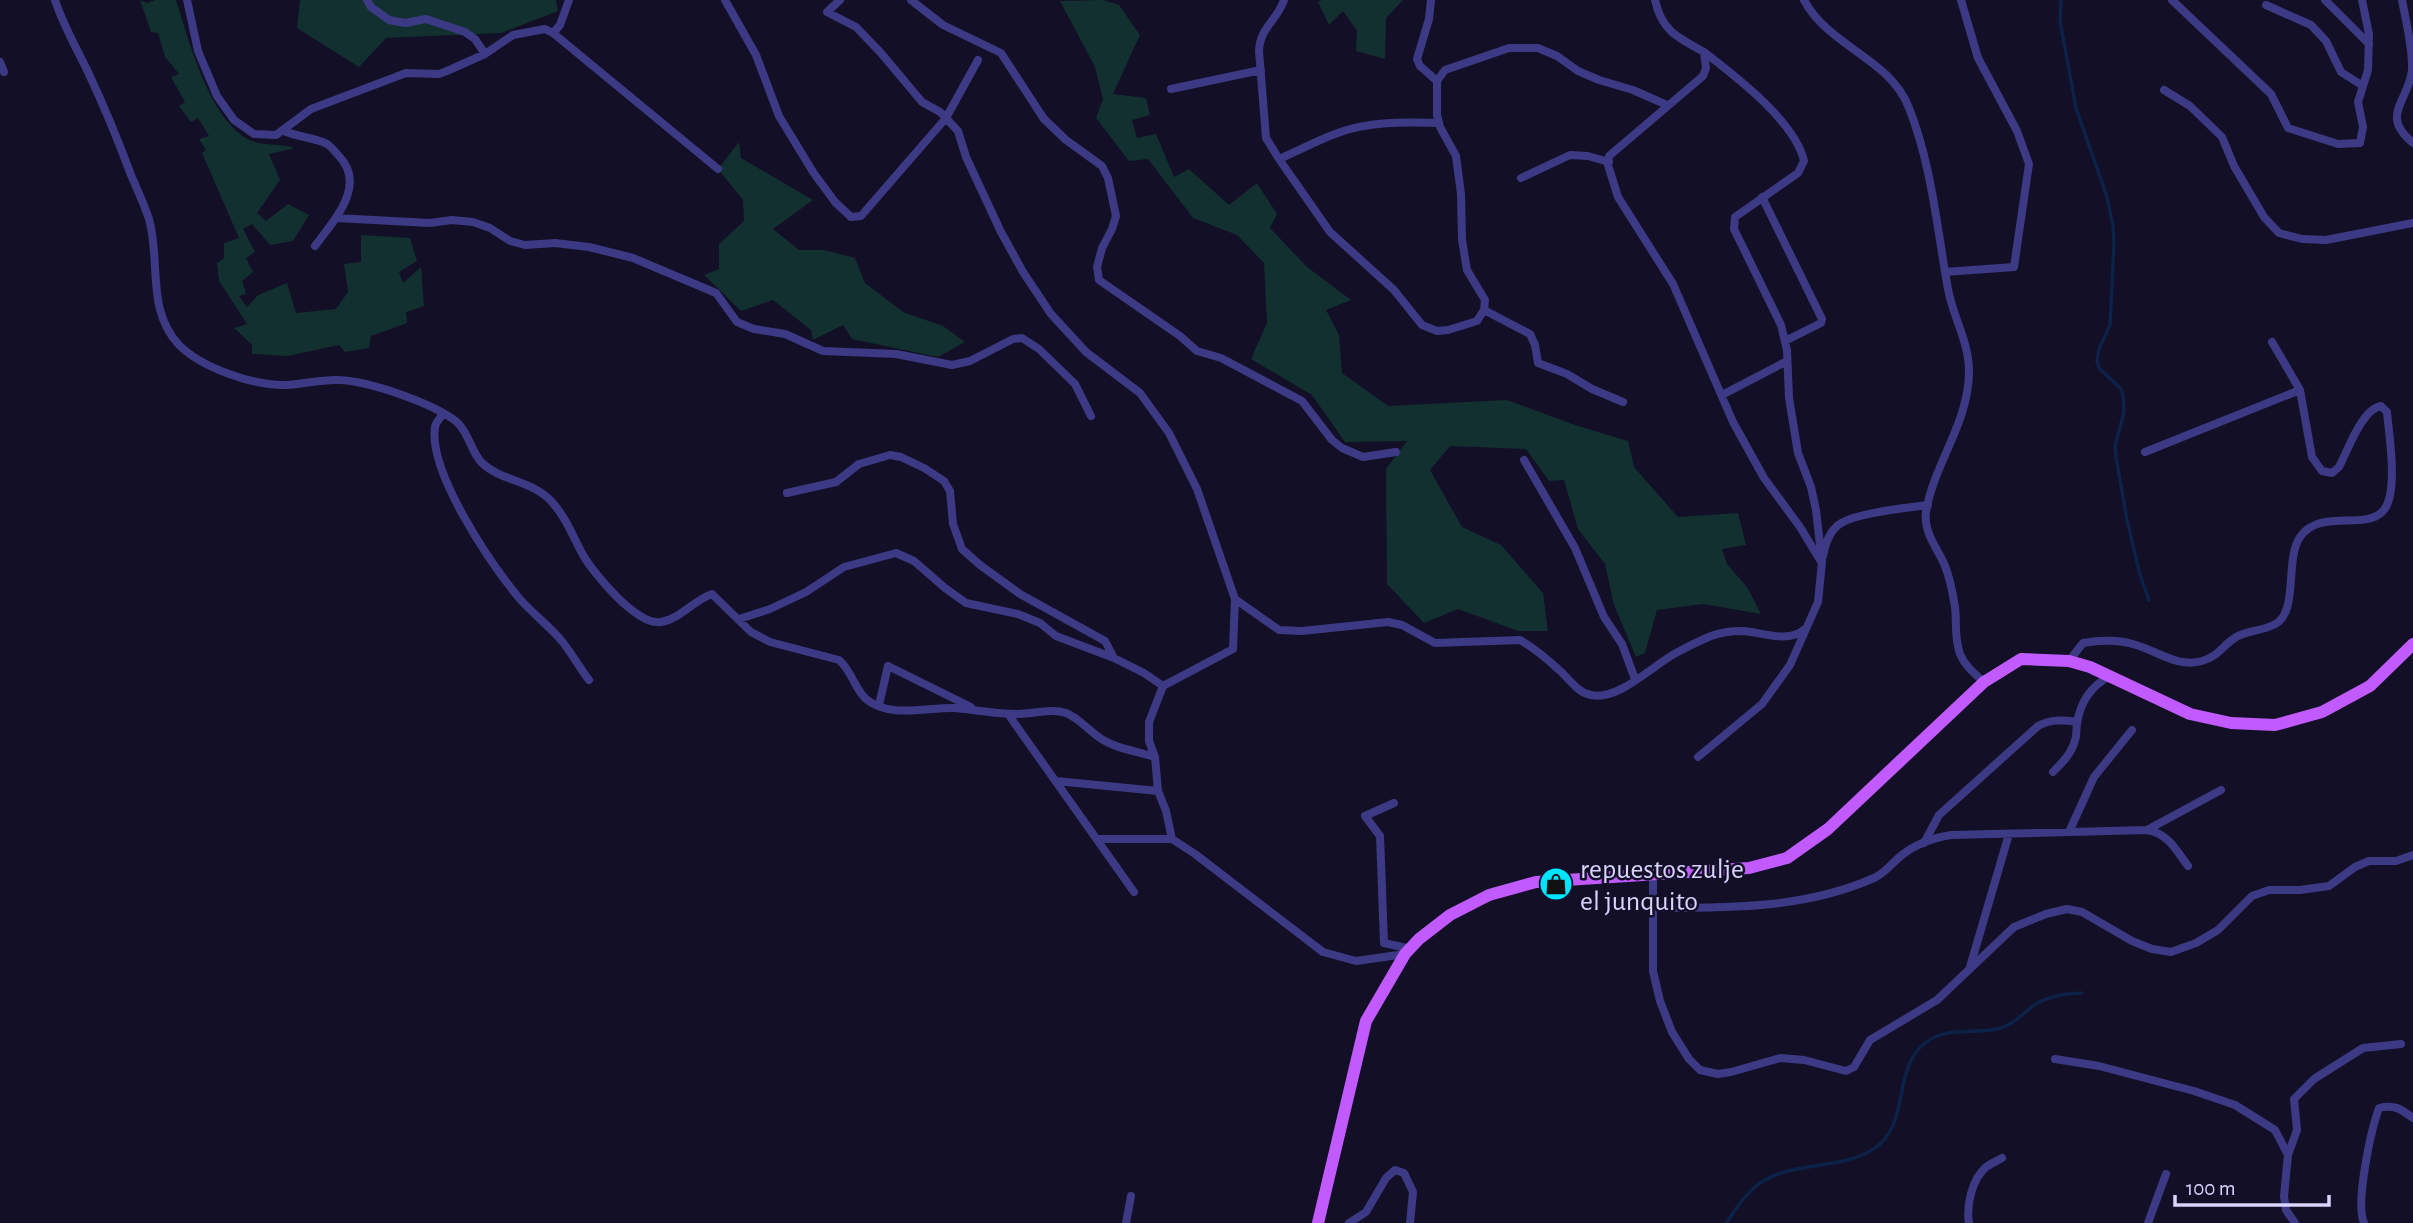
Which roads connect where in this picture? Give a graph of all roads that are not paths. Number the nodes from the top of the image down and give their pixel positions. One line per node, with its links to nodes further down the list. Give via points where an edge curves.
1 (55, 0): 51 (street, via 149,219 160,316 178,344 193,356 248,380 284,385 360,382)
2 (187, 0): 33 (street, via 198,51 216,96 234,120 254,134)
3 (367, 0): 21 (street, via 389,20 426,19 465,32)
4 (569, 0): 18 (street)
5 (725, 0): 31 (street, via 756,55 779,116 820,182 851,217 861,216)
6 (840, 0): 31 (street, via 827,12 856,27 922,102)
7 (911, 0): 53 (street, via 943,25 1001,54 1044,119 1102,166 1116,216 1102,248 1098,280 1196,351 1221,358 1302,401 1342,448 1363,457)
8 (1284, 0): 24 (street, via 1260,37)
9 (1431, 0): 26 (street, via 1417,59)
10 (1655, 0): 20 (street, via 1667,29)
11 (1804, 0): 43 (street, via 1826,29 1899,87 1928,173)
12 (1961, 0): 43 (street, via 1978,58 2029,164 2028,187 2014,267)
13 (2172, 0): 27 (street, via 2271,94 2287,128 2338,144 2360,143 2363,127 2358,102)
14 (2325, 0): 19 (street)
15 (2362, 0): 19 (street)
16 (2402, 0): 34 (street, via 2412,70 2396,118)
17 (2266, 5): 27 (street, via 2311,24 2326,41 2341,72)
18 (553, 33): 21 (street, via 545,29 513,35); 37 (street)
19 (2369, 44): 27 (street)
20 (1703, 52): 30 (street, via 1703,76); 39 (street, via 1749,89 1787,127 1802,151 1804,161 1798,173)
21 (485, 54): 33 (street, via 439,74 405,73 353,92 311,109)
22 (978, 60): 31 (street)
23 (0, 62): 25 (street)
24 (1261, 70): 28 (street); 35 (street, via 1266,138)
25 (4, 72)
26 (1437, 81): 30 (street, via 1445,70 1492,53 1538,48 1589,76); 32 (street)
27 (2363, 86)
28 (1171, 89)
29 (2164, 90): 41 (street, via 2190,106 2222,137 2239,176 2279,233 2326,240)
30 (1667, 105): 36 (street, via 1609,156)
31 (946, 118): 59 (street, via 958,131 1001,233 1051,314 1086,352 1140,393 1169,433 1197,489)
32 (1439, 122): 35 (street, via 1368,125 1336,133); 44 (street, via 1456,156 1467,270 1485,300)
33 (284, 131): 40 (street, via 327,144 344,161 352,176 351,191)
34 (2413, 143)
35 (1279, 159): 44 (street, via 1330,232 1394,289 1422,325 1448,330 1476,321)
36 (1609, 162): 38 (street, via 1570,155); 49 (street, via 1618,197 1673,284)
37 (718, 169)
38 (1521, 178)
39 (1762, 197): 45 (street, via 1735,218 1734,229); 45 (street, via 1822,319)
40 (335, 218): 42 (street); 52 (street, via 430,223 452,219 490,228 525,245 589,247 633,258 716,293 737,322 785,334 823,351 896,354 952,365 1022,338 1075,384)
41 (2413, 223)
42 (315, 246)
43 (1945, 272): 57 (street, via 1969,371 1960,422)
44 (1485, 310): 50 (street, via 1530,334 1538,363)
45 (1785, 341): 47 (street)
46 (2272, 342): 48 (street)
47 (1787, 361): 49 (street); 58 (street, via 1788,398 1798,453 1816,510)
48 (2300, 390): 54 (street); 64 (street, via 2312,457 2322,471 2332,473 2339,467 2367,413 2382,405 2388,412 2392,490 2384,510 2372,518 2336,519 2313,526 2300,537 2286,612 2277,623 2237,636 2220,653 2200,662 2185,662 2105,639 2083,643)
49 (1722, 395): 58 (street, via 1764,478)
50 (1623, 402)
51 (443, 414): 60 (street, via 455,420 481,462 550,499 596,573 640,617 661,622 712,594); 66 (street, via 435,434 451,494 513,590 561,640)
52 (1091, 416)
53 (1396, 452)
54 (2145, 452)
55 (1524, 460): 67 (street, via 1575,548)
56 (787, 493): 63 (street, via 836,482 859,464 890,454 913,463 944,481 950,491 953,524 962,549 1020,594 1105,640)
57 (1928, 505): 58 (street, via 1851,518 1837,526 1826,541); 68 (street, via 1929,534 1951,589 1954,636 1967,667)
58 (1822, 562): 61 (street, via 1818,602)
59 (1235, 599): 67 (street, via 1279,629 1388,622 1435,643 1520,640 1581,692 1592,696 1606,695); 69 (street, via 1233,649)
60 (739, 619): 63 (street, via 806,592 844,567 896,553 914,561 966,603 1018,614 1056,636); 70 (street, via 769,642 839,660 866,699)
61 (1807, 628): 67 (street, via 1788,637 1741,631 1714,635 1675,653); 76 (street, via 1790,665 1762,704)
62 (2413, 644): 65 (main road, via 2370,686 2322,712 2275,725 2190,715)
63 (1114, 658): 69 (street)
64 (2069, 661): 65 (main road); 68 (main road, via 2021,659)
65 (2110, 676): 73 (street, via 2097,683 2084,700)
66 (589, 680)
67 (1635, 680)
68 (1984, 682): 90 (main road, via 1828,829 1787,858 1749,868)
69 (1163, 686): 75 (street, via 1149,722)
70 (879, 705): 71 (street, via 925,711); 71 (street, via 888,666)
71 (976, 710): 72 (street)
72 (1008, 714): 75 (street, via 1067,713 1112,745); 78 (street)
73 (2077, 722): 77 (street, via 2075,742); 87 (street, via 2060,719 2038,726 1939,815)
74 (2132, 730): 83 (street, via 2094,777)
75 (1155, 757): 80 (street)
76 (1698, 757)
77 (2053, 772)
78 (1056, 781): 80 (street); 85 (street)
79 (2221, 790): 82 (street)
80 (1158, 791): 86 (street)
81 (1394, 803): 93 (street, via 1366,816 1380,836 1384,943)
82 (2147, 830): 83 (street); 89 (street, via 2169,839)
83 (2069, 832): 84 (street)
84 (2008, 834): 87 (street, via 1951,835); 94 (street)
85 (1097, 839): 86 (street); 91 (street)
86 (1172, 839): 93 (street, via 1323,952 1356,961)
87 (1923, 843): 92 (street, via 1877,877 1850,887 1779,904)
88 (2413, 855): 94 (street, via 2396,861 2369,861 2329,886 2269,890 2252,896 2218,930 2171,952 2132,941 2082,912 2067,909 2046,914 2014,927)
89 (2188, 866)
90 (1653, 875): 92 (street); 93 (main road, via 1536,882 1489,895 1450,915)
91 (1134, 892)
92 (1653, 908): 94 (street, via 1653,971 1660,1001 1689,1059 1709,1072 1731,1072 1780,1058 1846,1071 1854,1067 1870,1040 1937,1000)
93 (1408, 952): 103 (main road, via 1366,1021)
94 (1969, 970)
95 (2401, 1044): 98 (street, via 2363,1048 2294,1098 2297,1130)
96 (2054, 1059): 98 (street, via 2099,1066 2235,1105 2275,1130)
97 (2413, 1118): 109 (street, via 2398,1107 2379,1108 2361,1202)
98 (2288, 1155): 108 (street, via 2284,1195 2286,1210)
99 (2001, 1158): 106 (street, via 1986,1167 1975,1182)
100 (2166, 1174): 107 (street)
101 (1131, 1196): 102 (street)
102 (1126, 1223)
103 (1318, 1223)
104 (1349, 1223): 105 (street, via 1366,1212 1395,1170 1404,1173 1413,1192)
105 (1410, 1223)
106 (1969, 1223)
107 (2148, 1223)
108 (2295, 1223)
109 (2364, 1223)

